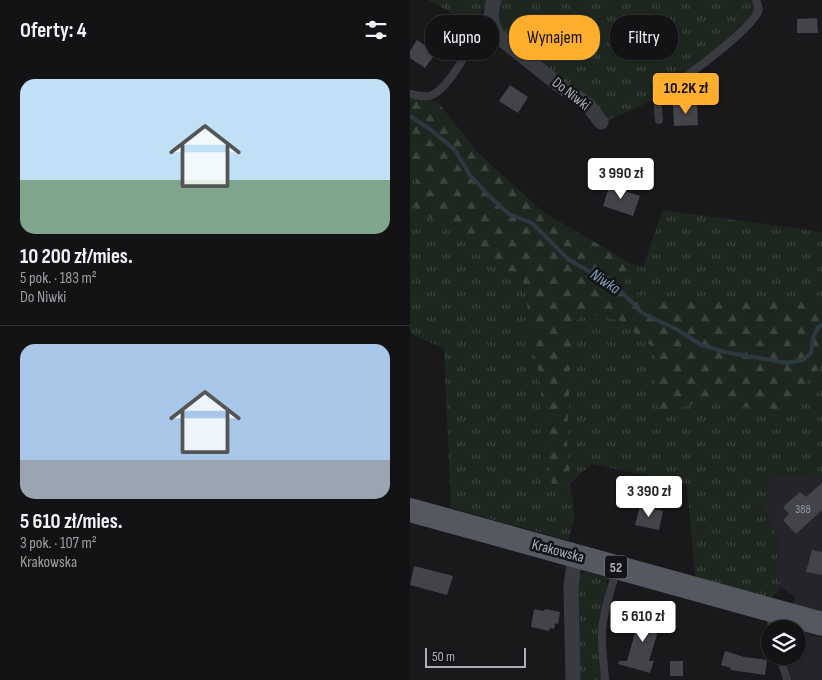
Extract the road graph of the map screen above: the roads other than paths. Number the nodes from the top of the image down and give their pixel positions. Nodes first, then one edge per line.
1 (756, 0) edge
2 (493, 3) edge
3 (410, 94) edge
4 (660, 120) dead end
5 (601, 122) dead end
6 (410, 510) edge
7 (575, 555) junction
8 (618, 568) junction
9 (771, 619) edge
10 (822, 624) edge
11 (783, 665) edge
12 (573, 680) edge
13 (604, 680) edge
14 (787, 680) edge

1 - 4 lane
2 - 3 lane
2 - 5 street, Do Niwki
6 - 7 main road, Krakowska / 52
7 - 8 main road, Krakowska / 52
7 - 12 street
8 - 9 main road, Krakowska / 52
8 - 13 lane
9 - 10 main road, Krakowska / 52
11 - 14 lane

